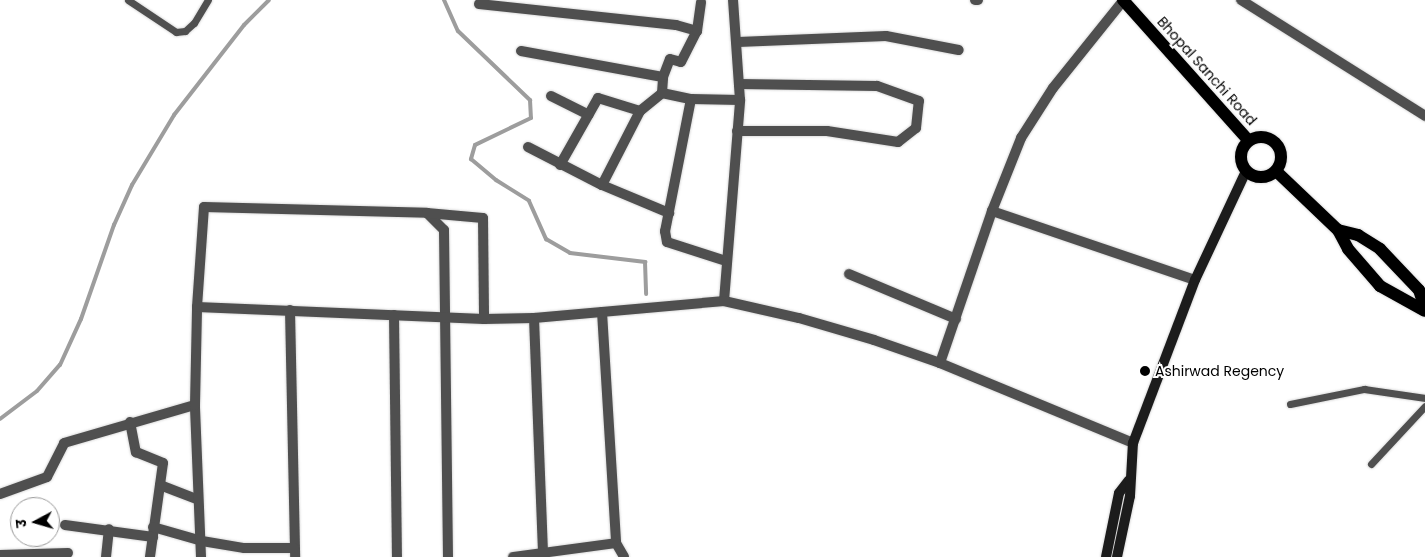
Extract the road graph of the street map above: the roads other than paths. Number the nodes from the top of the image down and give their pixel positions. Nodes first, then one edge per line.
1 (128, 0) edge
2 (208, 0) edge
3 (733, 0) edge
4 (1123, 0) edge
5 (1241, 0) edge
6 (702, 1) edge
7 (479, 4) dead end
8 (697, 31) junction
9 (738, 42) junction
10 (959, 50) dead end
11 (521, 51) dead end
12 (663, 77) junction
13 (739, 84) junction
14 (662, 93) junction
15 (551, 96) dead end
16 (691, 99) junction
17 (740, 100) junction
18 (640, 110) junction
19 (589, 115) junction
20 (1425, 116) edge
21 (738, 131) junction
22 (1248, 140) junction
23 (528, 147) dead end
24 (560, 165) junction
25 (1246, 171) junction
26 (1276, 171) junction
27 (602, 185) junction
28 (992, 212) junction
29 (427, 213) junction
30 (669, 213) junction
31 (1338, 230) junction
32 (726, 261) junction
33 (849, 274) dead end
34 (1196, 280) junction
35 (724, 301) junction
36 (196, 307) junction
37 (1425, 309) edge
38 (290, 310) junction
39 (602, 312) junction
40 (394, 315) junction
41 (534, 318) junction
42 (956, 318) junction
43 (444, 319) junction
44 (484, 319) junction
45 (940, 363) junction
46 (1425, 398) edge
47 (1290, 404) dead end
48 (195, 405) junction
49 (1425, 406) edge
50 (130, 422) junction
51 (1133, 443) junction
52 (1371, 464) dead end
53 (1128, 480) junction
54 (160, 485) junction
55 (0, 494) edge
56 (197, 498) junction
57 (65, 526) dead end
58 (109, 529) junction
59 (153, 532) junction
60 (202, 541) junction
61 (616, 543) junction
62 (244, 552) edge
63 (295, 552) edge
64 (543, 552) junction
65 (68, 553) dead end
66 (0, 555) edge
67 (32, 556) edge
68 (106, 557) edge
69 (150, 557) edge
70 (201, 557) edge
71 (397, 557) edge
72 (448, 557) edge
73 (513, 557) edge
74 (624, 557) edge
75 (1106, 557) edge
76 (1117, 557) edge

1 - 2 lane
3 - 9 street
4 - 22 main road, Bhopal Sanchi Road
4 - 28 street
5 - 20 street
6 - 8 street
7 - 8 street
8 - 12 street
9 - 10 street
9 - 13 street
11 - 12 street
12 - 14 street
13 - 17 street
13 - 21 street
14 - 16 street
14 - 18 street
15 - 19 street
16 - 17 street
16 - 30 street
17 - 21 street
18 - 19 street
18 - 27 street
19 - 24 street
21 - 32 street
22 - 25 main road
22 - 26 main road
23 - 24 street
24 - 27 street
25 - 26 main road
25 - 34 main road
26 - 31 main road
27 - 30 street
28 - 34 street
28 - 42 street
29 - 36 street
29 - 43 street
29 - 44 street
30 - 32 street
31 - 37 main road
31 - 37 main road
32 - 35 street
33 - 42 street
34 - 51 main road
35 - 39 street
35 - 45 street
36 - 38 street
36 - 48 street
38 - 40 street
38 - 63 street
39 - 41 street
39 - 61 street
40 - 43 street
40 - 71 street
41 - 44 street
41 - 64 street
42 - 45 street
43 - 44 street
43 - 72 street
45 - 51 street
46 - 47 lane
48 - 50 street
48 - 56 street
49 - 52 lane
50 - 54 street
50 - 55 street
51 - 53 main road
53 - 75 main road
53 - 76 main road
54 - 56 street
54 - 59 street
56 - 60 street
57 - 58 street
58 - 59 street
58 - 68 street
59 - 60 street
59 - 69 street
60 - 62 street
60 - 70 street
61 - 64 street
61 - 74 street
62 - 63 street
64 - 73 street
65 - 67 street
66 - 67 street

